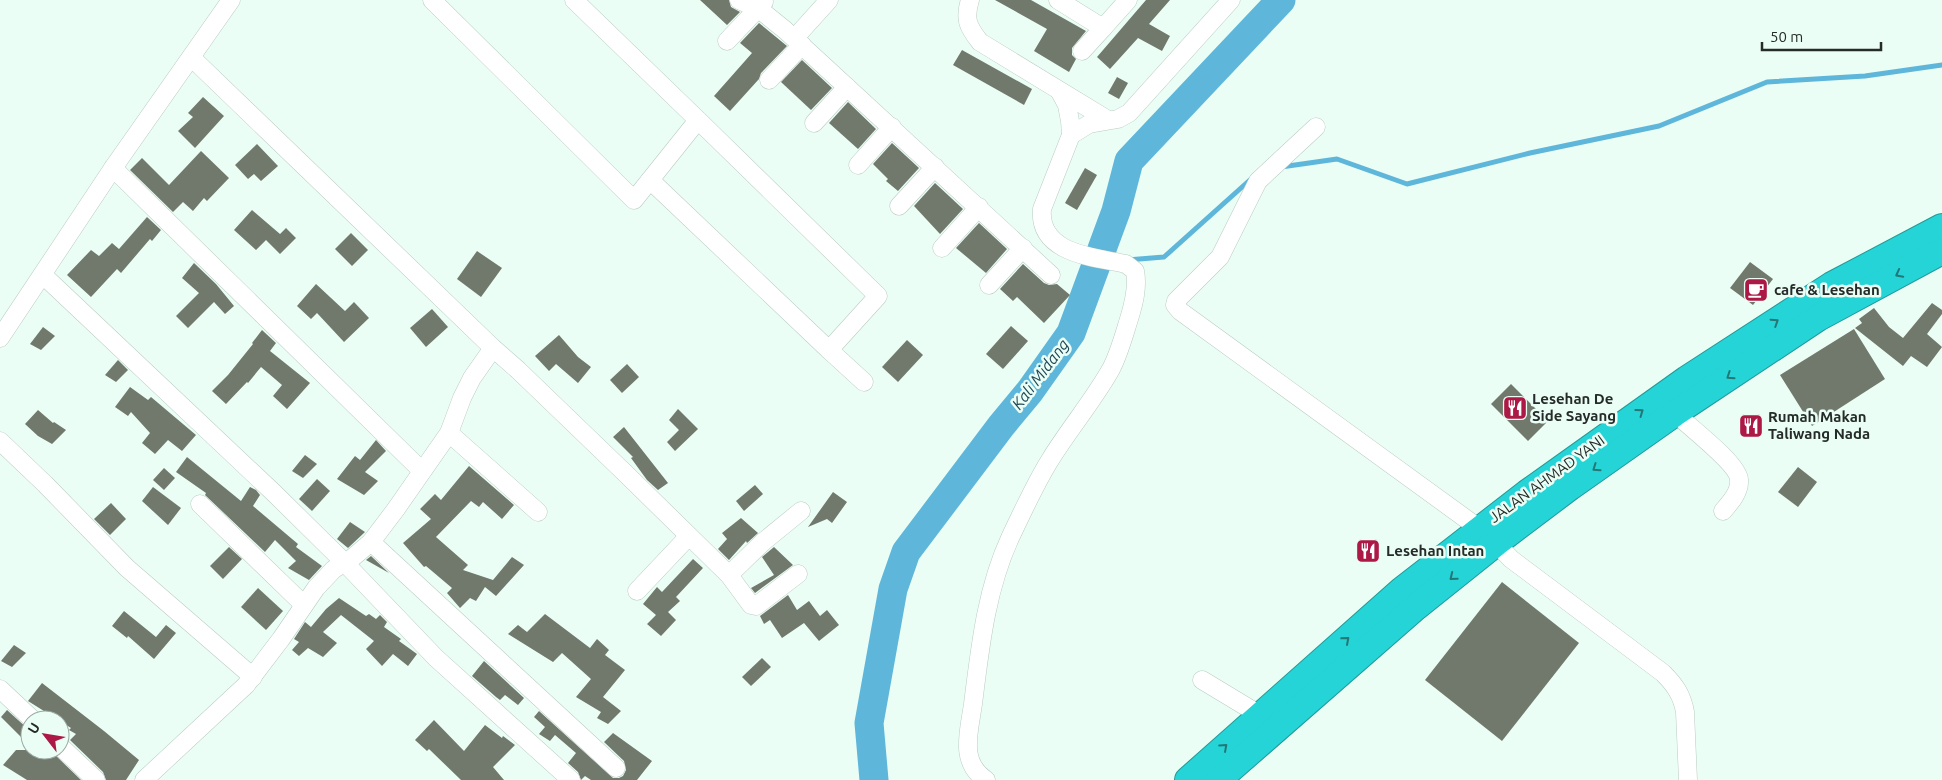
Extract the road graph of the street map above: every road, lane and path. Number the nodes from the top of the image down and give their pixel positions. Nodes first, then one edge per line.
1 (231, 0) edge
2 (432, 0) edge
3 (574, 0) edge
4 (739, 0) edge
5 (829, 0) edge
6 (1058, 0) edge
7 (1128, 0) edge
8 (1231, 0) edge
9 (966, 3) edge
10 (762, 4) edge
11 (1103, 28) junction
12 (802, 38) junction
13 (727, 41) dead end
14 (1082, 51) dead end
15 (192, 58) junction
16 (769, 80) dead end
17 (848, 87) junction
18 (1060, 92) junction
19 (698, 120) junction
20 (1108, 120) junction
21 (814, 123) dead end
22 (892, 127) junction
23 (1316, 127) dead end
24 (1071, 135) junction
25 (858, 165) dead end
26 (935, 167) junction
27 (113, 168) junction
28 (650, 180) junction
29 (899, 206) dead end
30 (979, 207) junction
31 (1942, 227) edge
32 (942, 248) dead end
33 (1023, 248) junction
34 (1942, 251) edge
35 (1051, 274) dead end
36 (43, 275) junction
37 (989, 285) dead end
38 (1837, 294) junction
39 (1, 334) edge
40 (493, 348) junction
41 (829, 350) junction
42 (864, 382) dead end
43 (1675, 413) junction
44 (448, 433) junction
45 (0, 441) edge
46 (421, 470) junction
47 (200, 504) dead end
48 (801, 511) dead end
49 (538, 512) dead end
50 (1723, 512) dead end
51 (689, 536) junction
52 (1488, 536) junction
53 (370, 542) junction
54 (344, 562) junction
55 (798, 574) dead end
56 (729, 575) junction
57 (637, 591) dead end
58 (1409, 599) junction
59 (304, 605) junction
60 (253, 677) junction
61 (1202, 680) dead end
62 (0, 689) edge
63 (22, 710) edge
64 (1260, 715) junction
65 (70, 755) edge
66 (616, 768) dead end
67 (96, 780) edge
68 (144, 780) edge
69 (571, 780) edge
70 (986, 780) edge
71 (1188, 780) edge
72 (1218, 780) edge
73 (1688, 780) edge

1 - 15 street
2 - 28 street
3 - 19 street
4 - 10 street
5 - 12 street
6 - 11 street
7 - 11 street
8 - 20 street
9 - 18 street
10 - 12 street
10 - 13 street
11 - 14 street
12 - 16 street
12 - 17 street
15 - 27 street
15 - 40 street
17 - 21 street
17 - 22 street
18 - 20 street
18 - 24 street
19 - 28 street
19 - 41 street
20 - 24 street
22 - 25 street
22 - 26 street
23 - 52 street
24 - 70 street
26 - 29 street
26 - 30 street
27 - 36 street
27 - 46 street
28 - 41 street
30 - 32 street
30 - 33 street
31 - 38 highway, JALAN AHMAD YANI
33 - 35 street
33 - 37 street
34 -> 38 highway
36 - 39 street
36 - 54 street
38 -> 43 highway
52 -> 38 highway, JALAN AHMAD YANI
40 - 44 street
40 - 51 street
41 - 42 street
43 - 50 street
43 -> 52 highway
44 - 46 street
44 - 49 street
45 - 60 street
46 - 53 street
47 - 59 street
48 - 56 street
51 - 56 street
51 - 57 street
52 - 58 highway, JALAN AHMAD YANI
52 - 73 street
53 - 54 street
53 - 66 street
54 - 59 street
54 - 69 street
55 - 56 street
64 -> 58 highway, JALAN AHMAD YANI
58 - 72 highway
59 - 60 street
60 - 68 street
61 - 64 street
62 - 63 street
71 -> 64 highway, JALAN AHMAD YANI
65 - 67 street

